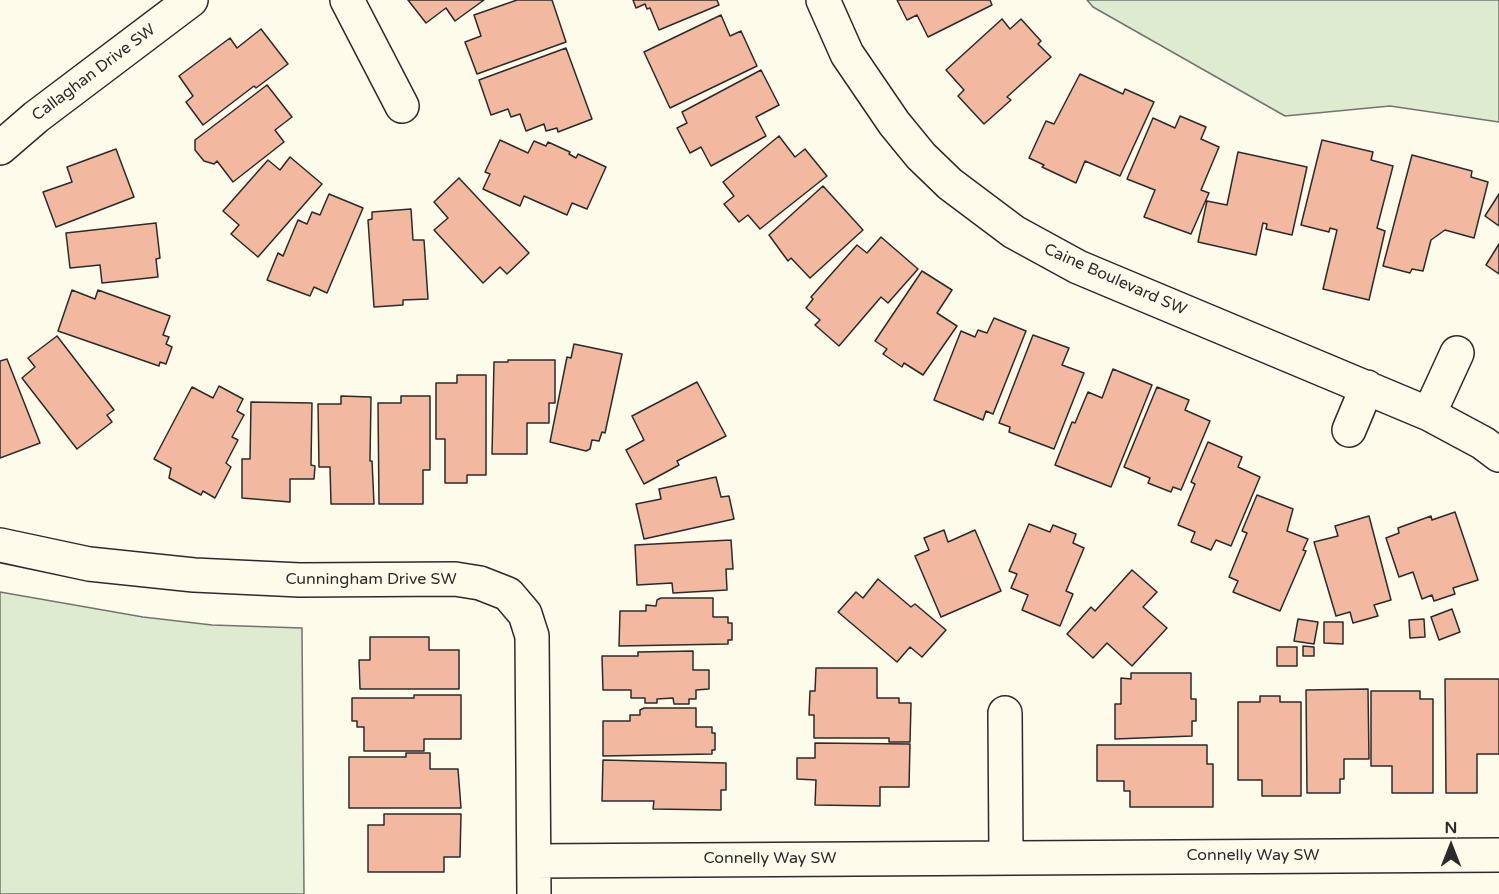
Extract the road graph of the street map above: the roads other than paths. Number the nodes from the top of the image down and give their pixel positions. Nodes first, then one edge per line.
1 (190, 0) edge
2 (347, 0) edge
3 (823, 0) edge
4 (402, 106) dead end
5 (0, 148) edge
6 (1457, 353) dead end
7 (1367, 387) junction
8 (1429, 414) junction
9 (1349, 430) dead end
10 (1499, 455) edge
11 (0, 545) edge
12 (1005, 713) dead end
13 (1499, 855) edge
14 (1006, 857) junction
15 (534, 861) junction
16 (534, 894) edge

1 - 5 street, Callaghan Drive SW
2 - 4 street
3 - 7 street, Caine Boulevard SW
6 - 8 street
7 - 8 street, Caine Boulevard SW
7 - 9 street
8 - 10 street, Caine Boulevard SW
11 - 15 street, Cunningham Drive SW
12 - 14 street
13 - 14 street, Connelly Way SW
14 - 15 street, Connelly Way SW
15 - 16 street, Cunningham Drive SW

